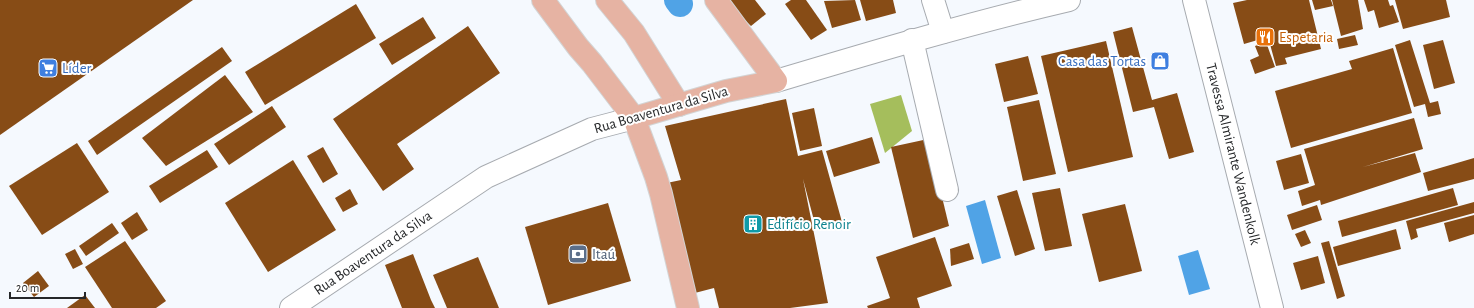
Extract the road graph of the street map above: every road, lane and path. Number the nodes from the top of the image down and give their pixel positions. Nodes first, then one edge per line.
1 (543, 0) edge
2 (607, 0) edge
3 (716, 0) edge
4 (933, 0) edge
5 (1069, 0) edge
6 (1194, 0) edge
7 (1005, 7) edge
8 (943, 32) junction
9 (912, 40) junction
10 (776, 81) junction
11 (679, 105) junction
12 (634, 118) junction
13 (947, 190) dead end
14 (294, 307) edge
15 (688, 308) edge
16 (1272, 308) edge

1 - 12 main road
2 - 11 main road
3 - 10 main road
4 - 8 street
5 - 7 street, Rua Boaventura da Silva
6 - 16 street, Travessa Almirante Wandenkolk
7 - 8 street, Rua Boaventura da Silva
8 - 9 street, Rua Boaventura da Silva
9 - 10 street, Rua Boaventura da Silva
9 - 13 street
10 - 11 main road, Rua Boaventura da Silva
11 - 12 main road, Rua Boaventura da Silva
12 - 14 street, Rua Boaventura da Silva
12 - 15 main road

